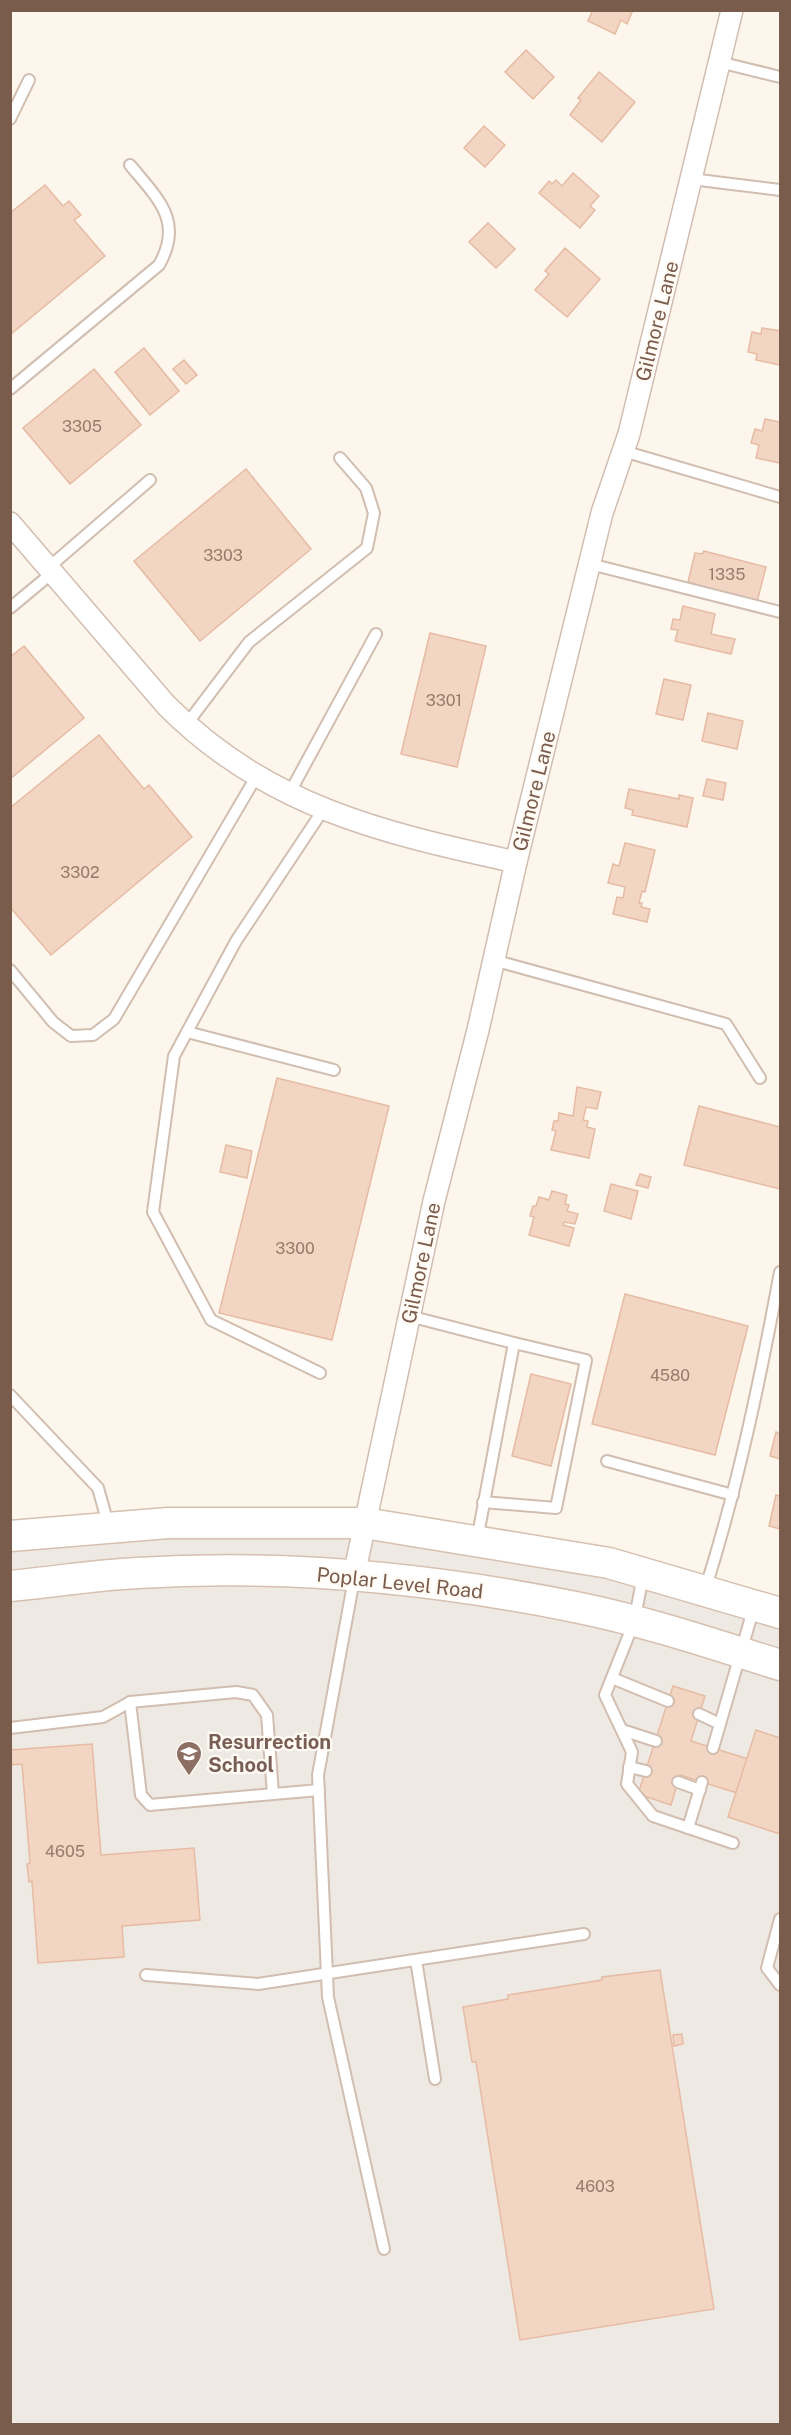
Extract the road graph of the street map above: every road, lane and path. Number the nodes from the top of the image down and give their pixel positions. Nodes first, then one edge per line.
1 (732, 10) edge
2 (719, 62) junction
3 (780, 77) edge
4 (29, 80) dead end
5 (10, 119) edge
6 (130, 165) dead end
7 (691, 179) junction
8 (780, 190) edge
9 (10, 389) edge
10 (623, 451) junction
11 (340, 458) dead end
12 (150, 480) dead end
13 (780, 497) edge
14 (10, 523) edge
15 (590, 564) junction
16 (50, 571) junction
17 (10, 608) edge
18 (780, 612) edge
19 (376, 634) dead end
20 (186, 725) junction
21 (256, 777) junction
22 (289, 794) junction
23 (323, 810) junction
24 (516, 862) junction
25 (494, 960) junction
26 (10, 970) edge
27 (187, 1032) junction
28 (334, 1070) dead end
29 (760, 1078) dead end
30 (780, 1272) edge
31 (409, 1316) junction
32 (514, 1343) junction
33 (320, 1373) dead end
34 (10, 1395) edge
35 (607, 1461) dead end
36 (733, 1495) junction
37 (483, 1502) junction
38 (364, 1523) junction
39 (109, 1527) junction
40 (10, 1536) edge
41 (477, 1541) junction
42 (644, 1573) junction
43 (354, 1575) junction
44 (10, 1586) edge
45 (705, 1590) junction
46 (767, 1609) edge
47 (634, 1622) junction
48 (742, 1653) junction
49 (780, 1665) edge
50 (612, 1678) junction
51 (668, 1701) dead end
52 (130, 1702) junction
53 (699, 1714) dead end
54 (720, 1724) junction
55 (10, 1728) edge
56 (622, 1730) junction
57 (656, 1741) dead end
58 (713, 1748) dead end
59 (629, 1767) junction
60 (646, 1771) dead end
61 (678, 1782) dead end
62 (319, 1790) junction
63 (273, 1794) junction
64 (688, 1828) junction
65 (733, 1843) dead end
66 (780, 1918) edge
67 (584, 1934) dead end
68 (416, 1960) junction
69 (327, 1974) junction
70 (146, 1975) dead end
71 (780, 1985) edge
72 (435, 2079) dead end
73 (384, 2249) dead end

1 - 2 street, Gilmore Lane
2 - 3 lane
2 - 7 street, Gilmore Lane
4 - 5 lane
6 - 9 lane
7 - 8 lane
7 - 10 street, Gilmore Lane
10 - 13 lane
10 - 15 street, Gilmore Lane
11 - 20 lane
12 - 16 lane
14 - 16 street
15 - 18 lane
15 - 24 street, Gilmore Lane
16 - 17 lane
16 - 20 street
19 - 22 lane
20 - 21 street
21 - 22 street
21 - 26 lane
22 - 23 street
23 - 24 street
23 - 27 lane
24 - 25 street, Gilmore Lane
25 - 29 lane
25 - 31 street, Gilmore Lane
27 - 28 lane
27 - 33 lane
30 - 36 lane
31 - 32 lane
31 - 38 street, Gilmore Lane
32 - 37 lane
32 - 37 lane
34 - 39 lane
35 - 36 lane
36 - 45 lane
37 - 41 lane
38 - 39 main road
38 - 41 main road
38 - 43 street, Gilmore Lane
39 - 40 main road
41 - 42 main road
42 - 45 main road
42 - 47 lane
43 - 44 main road, Poplar Level Road
43 - 47 main road, Poplar Level Road
43 - 62 lane
45 - 46 main road
46 - 48 lane
47 - 48 main road, Poplar Level Road
47 - 50 lane
48 - 49 main road, Poplar Level Road
48 - 54 lane
50 - 51 lane
50 - 56 lane
52 - 55 lane
52 - 63 lane
52 - 63 lane
53 - 54 lane
54 - 58 lane
56 - 57 lane
56 - 59 lane
59 - 60 lane
59 - 64 lane
61 - 64 lane
62 - 63 lane
62 - 69 lane
64 - 65 lane
66 - 71 lane
67 - 68 lane
68 - 69 lane
68 - 72 lane
69 - 70 lane
69 - 73 lane

